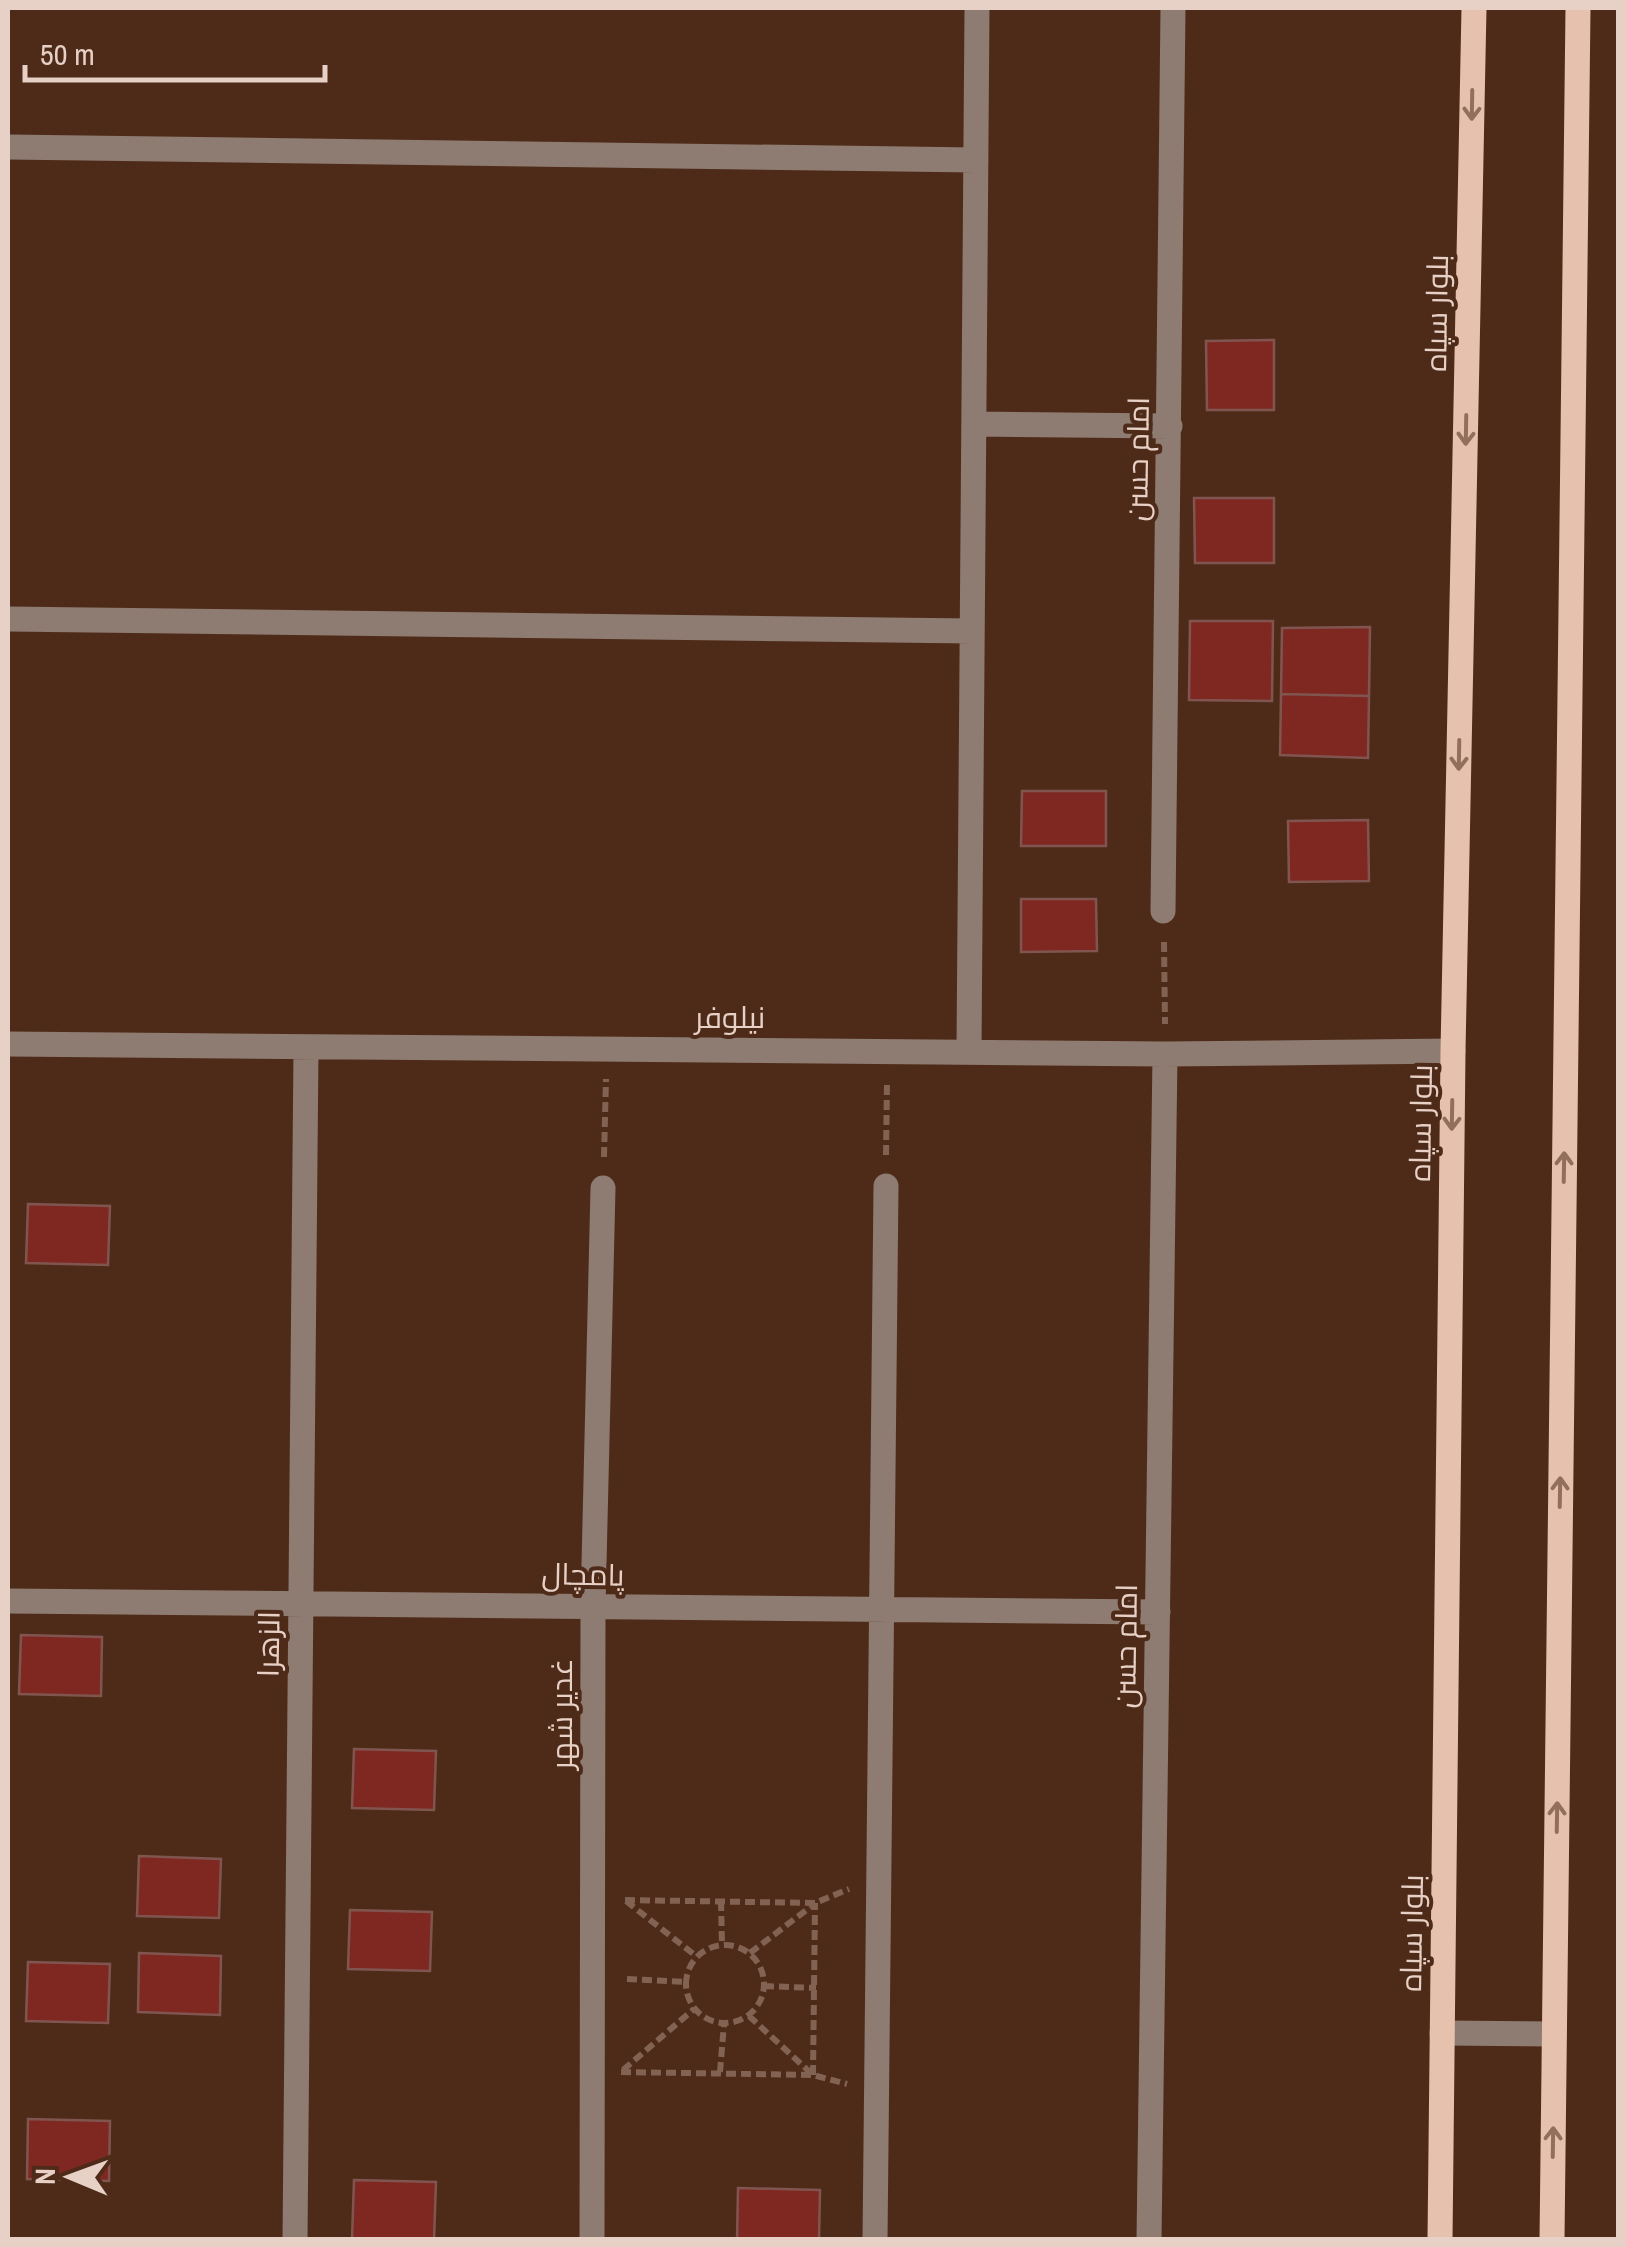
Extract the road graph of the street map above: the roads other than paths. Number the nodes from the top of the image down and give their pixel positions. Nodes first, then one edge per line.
1 (977, 8) edge
2 (1172, 8) edge
3 (1474, 8) edge
4 (1578, 8) edge
5 (8, 147) edge
6 (976, 160) junction
7 (974, 424) junction
8 (1170, 426) junction
9 (8, 620) edge
10 (972, 631) junction
11 (1163, 911) road end
12 (8, 1044) edge
13 (306, 1049) junction
14 (969, 1050) junction
15 (1453, 1051) junction
16 (1166, 1054) junction
17 (886, 1186) road end
18 (603, 1188) road end
19 (8, 1601) edge
20 (301, 1604) junction
21 (594, 1606) junction
22 (881, 1610) junction
23 (1158, 1612) junction
24 (1442, 2033) junction
25 (1554, 2034) junction
26 (294, 2240) edge
27 (592, 2240) edge
28 (875, 2240) edge
29 (1149, 2240) edge
30 (1440, 2240) edge
31 (1552, 2240) edge

1 - 6 street
2 - 8 street, امام حسن
3 -> 15 main road, بلوار سپاه
25 -> 4 main road
5 - 6 street
6 - 7 street
7 - 8 street
7 - 10 street
8 - 11 street, امام حسن
9 - 10 street
10 - 14 street
12 - 13 street, نیلوفر
13 - 14 street, نیلوفر
13 - 20 street, الزهرا
14 - 16 street, نیلوفر
15 - 16 street, نیلوفر
15 -> 24 main road, بلوار سپاه
16 - 23 street, امام حسن
17 - 22 street
18 - 21 street, غدیر شهر
19 - 20 street, پامچال
20 - 21 street, پامچال
20 - 26 street, الزهرا
21 - 22 street, پامچال
21 - 27 street, غدیر شهر
22 - 23 street, پامچال
22 - 28 street
23 - 29 street, امام حسن
24 - 25 street
24 - 30 main road, بلوار سپاه
31 -> 25 main road

